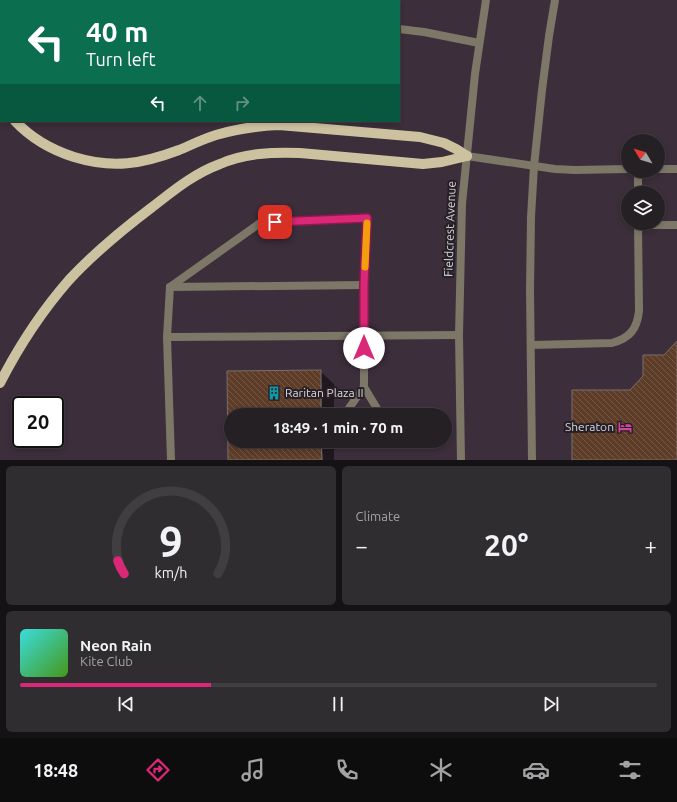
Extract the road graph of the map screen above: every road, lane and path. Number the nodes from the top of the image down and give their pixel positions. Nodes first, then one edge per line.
1 (486, 0) edge
2 (555, 0) edge
3 (400, 29) edge
4 (479, 43) junction
5 (16, 122) edge
6 (467, 156) junction
7 (534, 166) junction
8 (621, 169) edge
9 (665, 169) edge
10 (677, 169) edge
11 (665, 225) edge
12 (677, 225) edge
13 (638, 230) edge
14 (364, 285) junction
15 (170, 287) junction
16 (459, 335) junction
17 (167, 336) junction
18 (364, 336) junction
19 (531, 345) junction
20 (0, 383) edge
21 (364, 387) junction
22 (350, 408) edge
23 (377, 408) edge
24 (171, 460) edge
25 (461, 460) edge
26 (532, 460) edge

1 - 4 street, Fieldcrest Avenue
2 - 7 street
3 - 4 street
4 - 6 street, Fieldcrest Avenue
5 - 6 main road
6 - 7 street
6 - 16 street, Fieldcrest Avenue
6 - 20 main road
7 - 8 street
7 - 19 street
9 - 10 street
11 - 12 street
13 - 19 street
14 - 15 street
14 - 15 street
14 - 18 street
15 - 17 street
16 - 18 street
16 - 25 street, Fieldcrest Avenue
17 - 18 street
17 - 24 street
18 - 21 street
19 - 26 street
21 - 22 street
21 - 23 street

